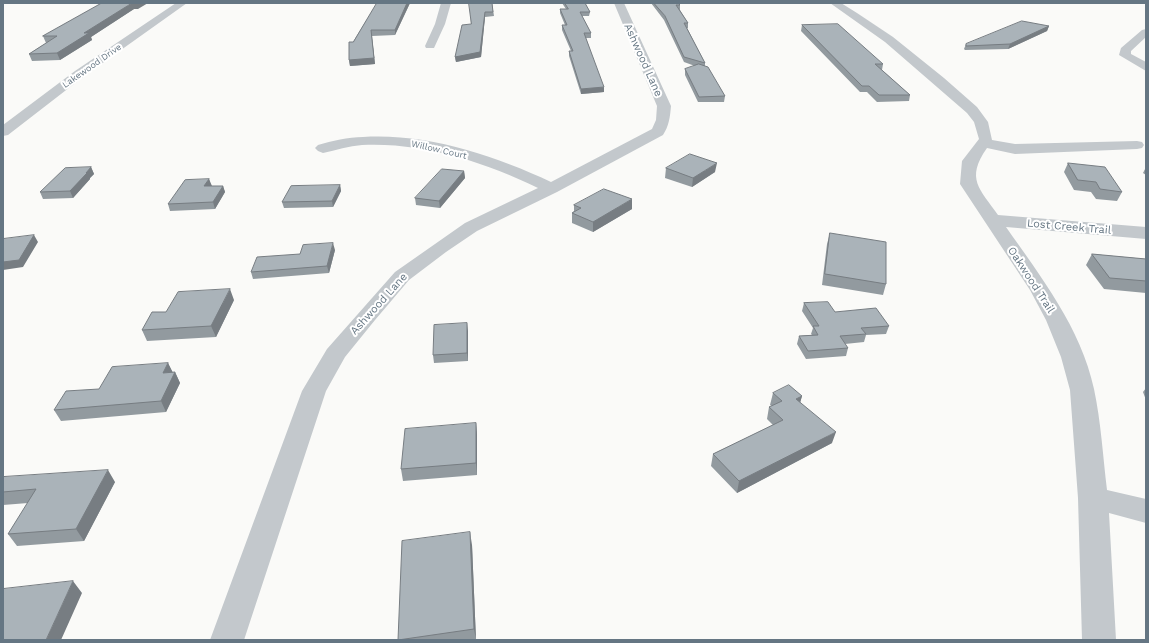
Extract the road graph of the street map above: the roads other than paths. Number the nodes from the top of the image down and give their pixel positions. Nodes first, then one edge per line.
1 (182, 3) edge
2 (446, 3) edge
3 (619, 3) edge
4 (835, 3) edge
5 (1146, 32) edge
6 (430, 46) dead end
7 (1146, 67) edge
8 (3, 132) edge
9 (983, 143) junction
10 (1137, 145) dead end
11 (323, 148) dead end
12 (551, 188) junction
13 (992, 220) junction
14 (1146, 233) edge
15 (1093, 498) junction
16 (1146, 511) edge
17 (227, 640) edge
18 (1099, 640) edge

1 - 8 street, Lakewood Drive
2 - 6 street
3 - 12 street, Ashwood Lane
4 - 9 street
5 - 7 street
9 - 10 street
9 - 13 street, Oakwood Trail
11 - 12 street, Willow Court
12 - 17 street, Ashwood Lane
13 - 14 street, Lost Creek Trail
13 - 15 street, Oakwood Trail
15 - 16 street
15 - 18 street, Oakwood Trail

